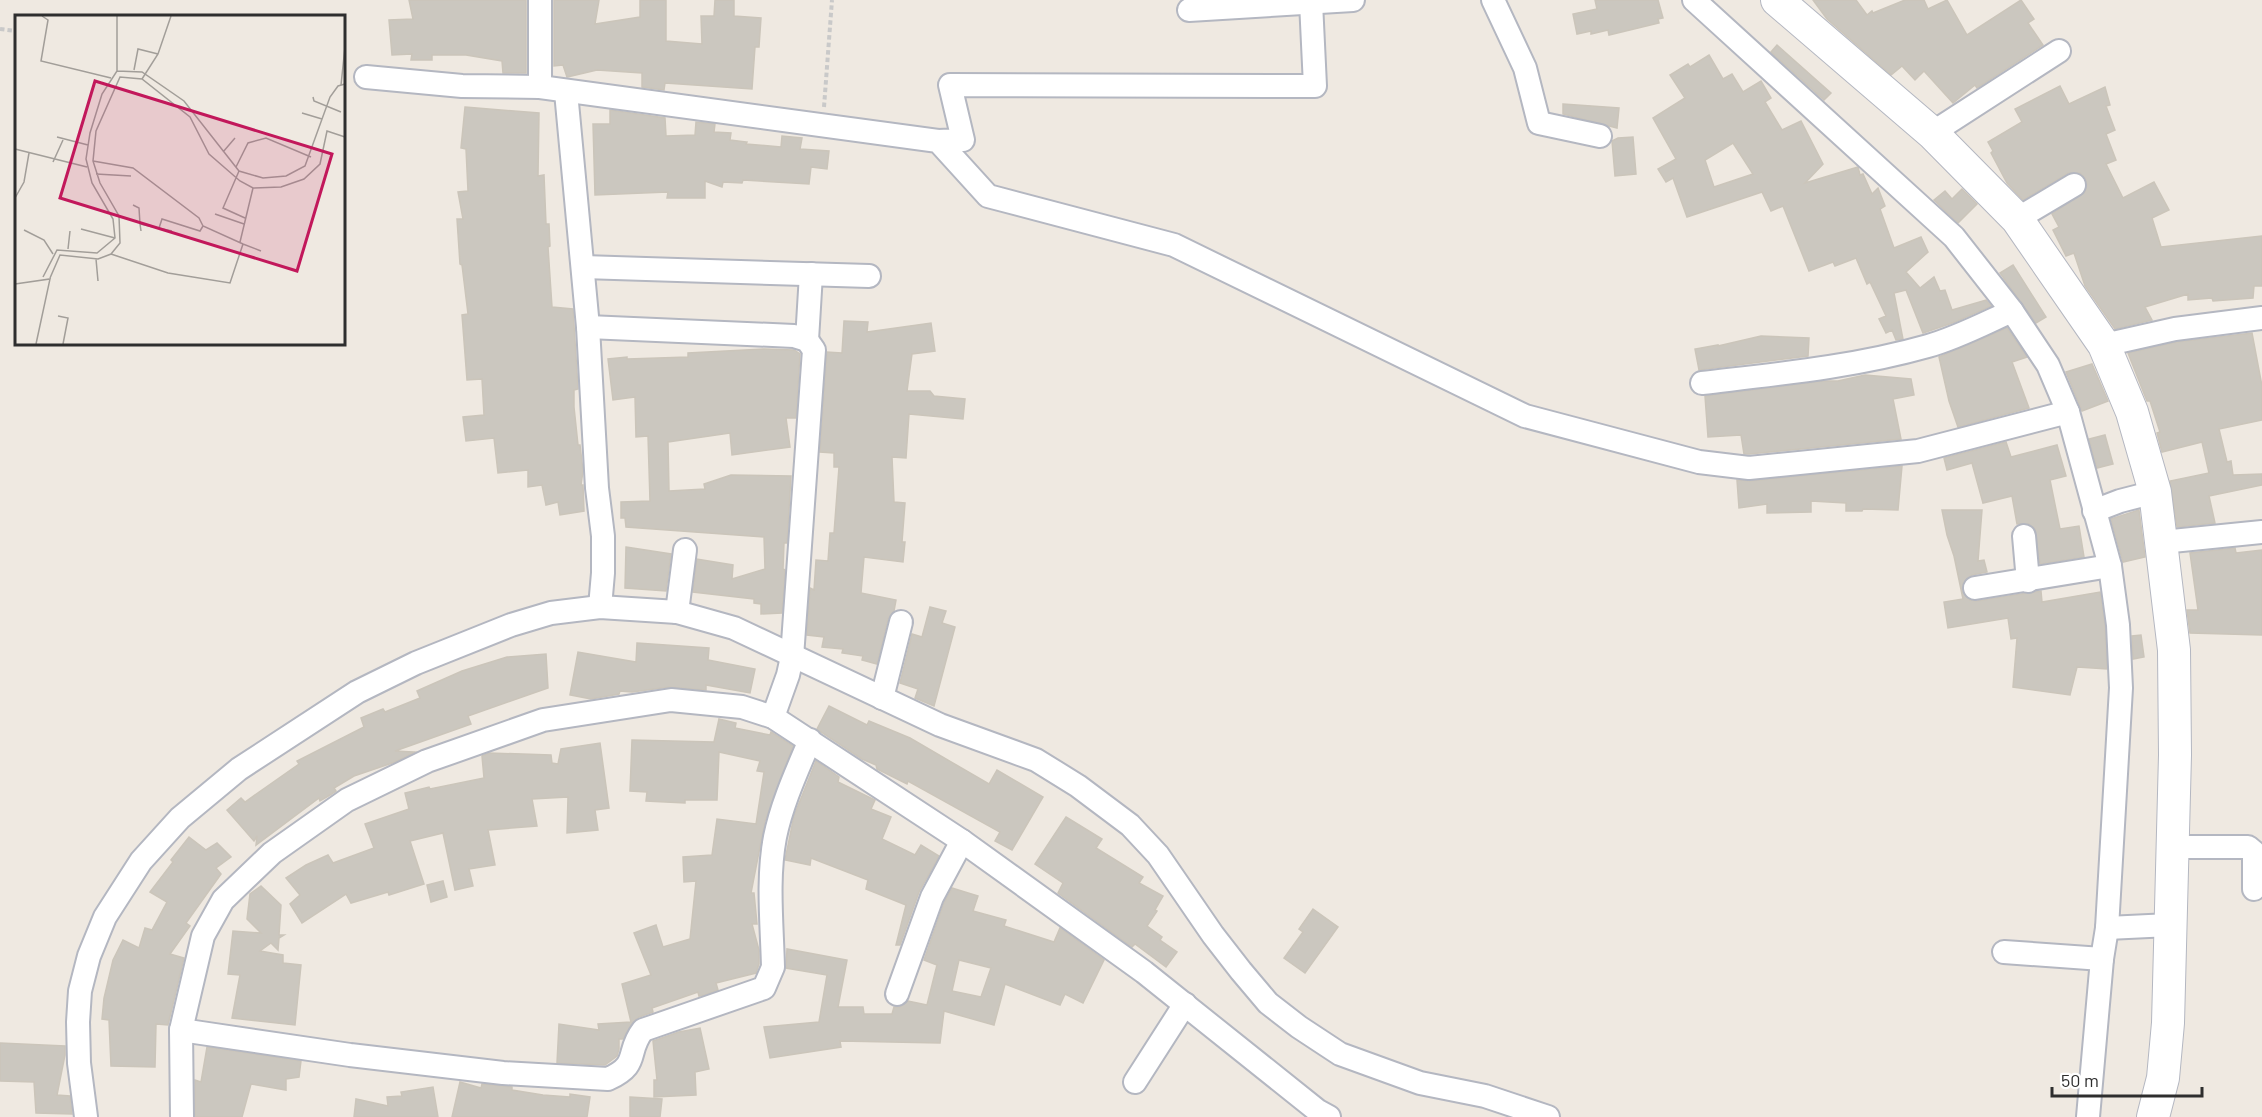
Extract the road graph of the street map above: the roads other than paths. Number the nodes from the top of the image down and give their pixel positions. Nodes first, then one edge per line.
1 (540, 0) edge
2 (1353, 0) edge
3 (1493, 0) edge
4 (1694, 0) edge
5 (1777, 0) edge
6 (1311, 2) junction
7 (1189, 10) dead end
8 (2059, 51) dead end
9 (366, 77) dead end
10 (540, 87) junction
11 (566, 92) junction
12 (1932, 133) junction
13 (1599, 135) dead end
14 (938, 141) junction
15 (2074, 184) dead end
16 (2017, 219) junction
17 (583, 267) junction
18 (811, 274) junction
19 (868, 276) dead end
20 (2012, 311) junction
21 (2262, 318) edge
22 (588, 327) junction
23 (807, 340) junction
24 (2104, 345) junction
25 (1702, 383) dead end
26 (2068, 412) junction
27 (2137, 496) junction
28 (2094, 511) junction
29 (2262, 532) edge
30 (2024, 536) dead end
31 (2162, 542) junction
32 (685, 550) dead end
33 (2110, 566) junction
34 (2028, 581) junction
35 (1976, 588) dead end
36 (600, 607) junction
37 (677, 612) junction
38 (901, 622) dead end
39 (787, 675) junction
40 (882, 698) junction
41 (773, 717) junction
42 (810, 740) junction
43 (962, 841) junction
44 (2172, 847) junction
45 (2254, 889) dead end
46 (2138, 927) junction
47 (2004, 952) dead end
48 (2102, 959) junction
49 (897, 994) dead end
50 (1185, 1004) junction
51 (181, 1030) junction
52 (1135, 1082) dead end
53 (86, 1117) edge
54 (182, 1117) edge
55 (1329, 1117) edge
56 (1548, 1117) edge
57 (2088, 1117) edge
58 (2153, 1117) edge

1 - 10 street
2 - 6 street
3 - 13 street
4 - 20 street
5 - 12 street
6 - 7 street
6 - 14 street
8 - 12 street
9 - 10 street
10 - 11 street
11 - 14 street
11 - 17 street
12 - 16 street
14 - 26 street
15 - 16 street
16 - 24 street
17 - 18 street
17 - 22 street
18 - 19 street
18 - 23 street
20 - 25 street
20 - 26 street
21 - 24 street
22 - 23 street
22 - 36 street
23 - 39 street
24 - 27 street
26 - 28 street
27 - 28 street
27 - 31 street
28 - 33 street
29 - 31 street
30 - 34 street
31 - 44 street
32 - 37 street
33 - 34 street
33 - 46 street
34 - 35 street
36 - 37 street
36 - 53 street
37 - 39 street
38 - 40 street
39 - 40 street
39 - 41 street
40 - 56 street
41 - 42 street
41 - 51 street
42 - 43 street
42 - 51 street
43 - 49 street
43 - 50 street
44 - 45 street
44 - 46 street
46 - 48 street
46 - 58 street
47 - 48 street
48 - 57 street
50 - 52 street
50 - 55 street
51 - 54 street

